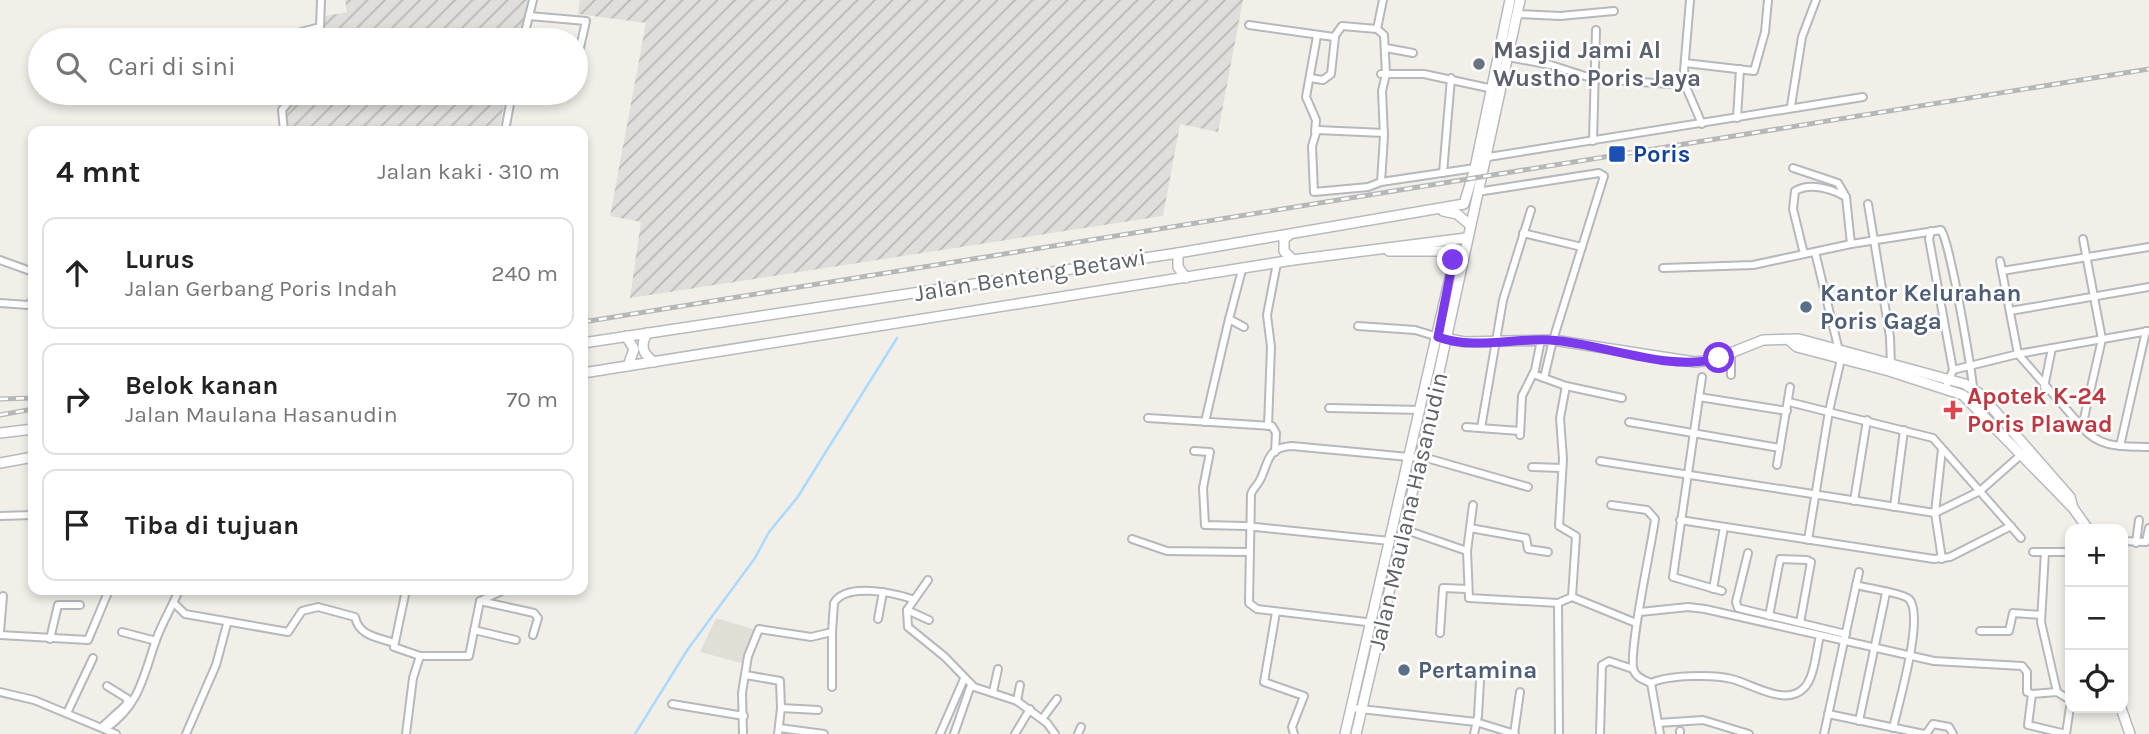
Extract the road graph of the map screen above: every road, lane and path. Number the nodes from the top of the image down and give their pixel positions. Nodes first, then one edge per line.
1 (321, 0) edge
2 (533, 0) edge
3 (1383, 0) edge
4 (1510, 0) edge
5 (1520, 0) edge
6 (1690, 0) edge
7 (1768, 0) edge
8 (1816, 0) edge
9 (1614, 11) dead end
10 (1518, 14) junction
11 (529, 16) junction
12 (1249, 25) dead end
13 (316, 28) edge
14 (526, 28) edge
15 (584, 28) edge
16 (1377, 29) junction
17 (1596, 30) dead end
18 (1317, 36) junction
19 (1335, 37) junction
20 (1385, 48) junction
21 (1413, 54) dead end
22 (1508, 57) junction
23 (1685, 63) junction
24 (1740, 69) junction
25 (1384, 74) junction
26 (1310, 78) junction
27 (1451, 78) junction
28 (1594, 79) junction
29 (1686, 85) junction
30 (1496, 89) junction
31 (1863, 97) dead end
32 (286, 105) edge
33 (510, 105) edge
34 (1791, 106) junction
35 (1737, 118) junction
36 (1702, 124) junction
37 (284, 126) edge
38 (506, 126) edge
39 (1315, 132) junction
40 (1384, 133) junction
41 (1593, 141) junction
42 (1479, 161) junction
43 (1793, 168) dead end
44 (1443, 173) junction
45 (1381, 182) junction
46 (1473, 193) junction
47 (1846, 197) junction
48 (1868, 204) dead end
49 (1437, 209) junction
50 (1531, 210) dead end
51 (1469, 224) junction
52 (1931, 231) junction
53 (1523, 233) junction
54 (1289, 235) junction
55 (1466, 238) junction
56 (2083, 239) dead end
57 (1874, 240) junction
58 (1851, 244) junction
59 (1582, 247) junction
60 (2149, 247) edge
61 (1365, 249) junction
62 (1815, 252) junction
63 (1178, 253) junction
64 (1804, 254) junction
65 (2087, 257) junction
66 (0, 260) edge
67 (1293, 260) junction
68 (2000, 261) dead end
69 (1277, 263) junction
70 (1663, 268) dead end
71 (28, 270) edge
72 (1242, 270) junction
73 (2002, 271) junction
74 (1186, 278) junction
75 (2149, 287) edge
76 (2094, 296) junction
77 (0, 303) edge
78 (28, 304) edge
79 (2010, 311) junction
80 (1229, 319) junction
81 (1244, 327) dead end
82 (1358, 327) dead end
83 (2147, 331) edge
84 (645, 336) junction
85 (1442, 338) junction
86 (629, 339) junction
87 (2102, 339) junction
88 (1541, 340) junction
89 (1553, 340) junction
90 (588, 343) edge
91 (1496, 343) junction
92 (2052, 348) junction
93 (1731, 354) junction
94 (1841, 354) junction
95 (2018, 354) junction
96 (651, 360) junction
97 (629, 363) junction
98 (1969, 366) junction
99 (1891, 367) junction
100 (588, 372) edge
101 (1533, 374) junction
102 (1731, 375) dead end
103 (1702, 377) dead end
104 (1544, 378) junction
105 (1949, 379) junction
106 (1566, 386) junction
107 (1790, 387) dead end
108 (2044, 387) junction
109 (1976, 390) junction
110 (1699, 397) junction
111 (1622, 398) dead end
112 (1789, 401) junction
113 (1975, 405) junction
114 (1329, 408) dead end
115 (1421, 410) junction
116 (1787, 411) junction
117 (1829, 411) junction
118 (1148, 418) dead end
119 (1867, 421) junction
120 (1205, 422) junction
121 (1629, 422) dead end
122 (1268, 426) junction
123 (1466, 427) dead end
124 (1481, 428) junction
125 (2082, 428) junction
126 (28, 430) edge
127 (1904, 430) junction
128 (0, 433) edge
129 (1693, 435) junction
130 (2120, 446) junction
131 (2149, 447) edge
132 (1780, 448) junction
133 (1942, 449) junction
134 (1194, 451) dead end
135 (2025, 451) junction
136 (1275, 452) junction
137 (28, 458) edge
138 (1408, 458) junction
139 (1600, 461) dead end
140 (0, 463) edge
141 (1777, 465) dead end
142 (1532, 467) dead end
143 (1562, 468) junction
144 (1687, 475) junction
145 (1528, 487) dead end
146 (1980, 491) junction
147 (1815, 495) junction
148 (1854, 501) junction
149 (1473, 505) dead end
150 (1611, 505) dead end
151 (1894, 507) junction
152 (1935, 513) junction
153 (28, 515) edge
154 (0, 516) edge
155 (1680, 520) junction
156 (2139, 520) dead end
157 (2084, 524) edge
158 (2011, 526) junction
159 (1251, 527) junction
160 (1724, 527) junction
161 (1470, 528) junction
162 (2149, 528) edge
163 (1403, 529) junction
164 (2021, 538) dead end
165 (1132, 539) dead end
166 (1808, 540) junction
167 (1386, 541) junction
168 (2128, 542) edge
169 (2136, 543) junction
170 (1467, 551) junction
171 (1249, 552) junction
172 (1548, 552) dead end
173 (2033, 552) dead end
174 (2045, 552) junction
175 (2065, 552) edge
176 (1748, 553) dead end
177 (1942, 559) junction
178 (1385, 563) junction
179 (1395, 565) junction
180 (1859, 572) dead end
181 (928, 580) dead end
182 (1856, 585) junction
183 (1468, 589) junction
184 (1713, 589) junction
185 (1722, 591) dead end
186 (883, 592) junction
187 (1886, 593) junction
188 (107, 595) edge
189 (177, 595) edge
190 (405, 595) edge
191 (493, 595) edge
192 (3, 596) dead end
193 (1572, 597) junction
194 (912, 599) junction
195 (480, 601) junction
196 (1558, 603) junction
197 (174, 604) junction
198 (80, 605) dead end
199 (907, 610) junction
200 (1276, 612) junction
201 (1640, 612) junction
202 (2041, 615) junction
203 (1769, 616) junction
204 (878, 620) dead end
205 (929, 621) dead end
206 (1368, 621) junction
207 (1636, 623) junction
208 (1800, 623) junction
209 (227, 624) junction
210 (1382, 624) junction
211 (474, 630) junction
212 (1980, 631) dead end
213 (122, 632) dead end
214 (832, 632) junction
215 (1440, 633) dead end
216 (0, 634) edge
217 (533, 635) dead end
218 (1820, 636) junction
219 (1845, 638) junction
220 (50, 639) junction
221 (516, 640) dead end
222 (156, 641) junction
223 (394, 643) junction
224 (1874, 648) junction
225 (420, 656) junction
226 (1910, 656) junction
227 (93, 658) dead end
228 (998, 669) dead end
229 (1633, 669) junction
230 (746, 675) junction
231 (964, 679) junction
232 (1480, 681) dead end
233 (1651, 683) junction
234 (971, 685) junction
235 (1020, 685) dead end
236 (107, 686) dead end
237 (832, 687) dead end
238 (0, 692) edge
239 (993, 692) junction
240 (1520, 692) dead end
241 (2057, 692) junction
242 (2032, 694) junction
243 (2065, 697) edge
244 (1057, 699) dead end
245 (1017, 701) junction
246 (671, 704) dead end
247 (781, 708) junction
248 (1357, 708) junction
249 (1030, 709) junction
250 (818, 710) dead end
251 (67, 713) junction
252 (2069, 713) edge
253 (2123, 713) edge
254 (1828, 714) junction
255 (744, 716) junction
256 (1042, 719) junction
257 (1859, 721) junction
258 (1476, 722) junction
259 (1658, 723) junction
260 (105, 728) junction
261 (1893, 728) junction
262 (779, 731) edge
263 (1741, 733) edge
264 (116, 734) edge
265 (187, 734) edge
266 (406, 734) edge
267 (743, 734) edge
268 (824, 734) edge
269 (940, 734) edge
270 (954, 734) edge
271 (1015, 734) edge
272 (1055, 734) edge
273 (1294, 734) edge
274 (1345, 734) edge
275 (1356, 734) edge
276 (1474, 734) edge
277 (1514, 734) edge
278 (1559, 734) edge
279 (1600, 734) edge
280 (1660, 734) edge
281 (1749, 734) edge
282 (1824, 734) edge
283 (1925, 734) edge
284 (1953, 734) edge
285 (2066, 734) edge
286 (2130, 734) edge

1 - 13 street
2 - 11 street
3 - 16 street
4 - 30 street, Jalan Maulana Hasanudin
5 - 10 street, Jalan Maulana Hasanudin
6 - 23 street
7 - 24 street
8 - 34 street
9 - 10 street
10 - 22 street, Jalan Maulana Hasanudin
11 - 14 street
11 - 15 street
12 - 18 street
16 - 19 street
16 - 20 street
17 - 28 street
18 - 19 street
18 - 26 street
19 - 26 street
20 - 21 street
20 - 25 street
22 - 28 street
22 - 30 street, Jalan Maulana Hasanudin
23 - 24 street
23 - 29 street
24 - 35 street
25 - 27 street
25 - 40 street
26 - 39 street
27 - 30 street
27 - 44 street
28 - 29 street
28 - 41 street
29 - 36 street
30 - 42 street, Jalan Maulana Hasanudin
31 - 34 street
32 - 37 street
33 - 38 street
34 - 35 street
35 - 36 street
36 - 41 street
39 - 40 street
39 - 45 street
40 - 45 street
41 - 42 street
42 - 44 street
42 - 46 street, Jalan Maulana Hasanudin
42 - 46 street, Jalan Maulana Hasanudin
43 - 47 street
44 - 45 street
46 - 49 street, Jalan Benteng Betawi
46 - 51 street, Jalan Maulana Hasanudin
46 - 59 street
47 - 58 street
47 - 64 street
48 - 57 street
49 - 51 street
49 - 54 street, Jalan Benteng Betawi
50 - 53 street
51 - 55 street, Jalan Maulana Hasanudin
52 - 57 street
52 - 98 street
52 - 105 street
53 - 59 street
53 - 91 street
54 - 63 street, Jalan Benteng Betawi
54 - 67 street
55 - 61 street, Jalan Benteng Betawi
55 - 85 street, Jalan Maulana Hasanudin
56 - 65 street
57 - 58 street
57 - 99 street
58 - 62 street
59 - 89 street
60 - 65 street
61 - 67 street, Jalan Benteng Betawi
61 - 85 street, Jalan Maulana Hasanudin
62 - 64 street
62 - 94 street
63 - 74 street
63 - 84 street, Jalan Benteng Betawi
64 - 70 street
65 - 73 street
65 - 76 street
66 - 71 street
67 - 69 street, Jalan Benteng Betawi
68 - 73 street
69 - 72 street, Jalan Benteng Betawi
69 - 122 street
72 - 74 street, Jalan Benteng Betawi
72 - 80 street
73 - 79 street
74 - 96 street, Jalan Benteng Betawi
75 - 76 street
76 - 79 street
76 - 87 street
77 - 78 street
79 - 95 street
80 - 81 street
80 - 120 street
82 - 85 street
83 - 87 street
83 - 130 street
84 - 86 street, Jalan Benteng Betawi
84 - 96 street
85 - 91 street
85 - 115 street, Jalan Maulana Hasanudin
85 - 138 street, Jalan Maulana Hasanudin
86 - 90 street, Jalan Benteng Betawi
86 - 97 street
87 - 92 street
87 - 125 street
88 - 89 street
88 - 91 street
88 - 101 street
89 - 93 street
89 - 104 street
91 - 124 street
92 - 95 street
92 - 108 street
93 - 94 street
93 - 102 street
94 - 99 street
94 - 117 street
95 - 98 street
95 - 108 street
96 - 97 street, Jalan Benteng Betawi
97 - 100 street, Jalan Benteng Betawi
98 - 105 street
98 - 109 street
99 - 105 street
101 - 104 street
101 - 124 street
103 - 110 street
104 - 106 street
105 - 109 street
105 - 113 street
106 - 111 street
106 - 143 street
107 - 112 street
108 - 125 street
109 - 113 street
109 - 135 street
110 - 116 street
110 - 129 street
112 - 116 street
112 - 117 street
113 - 135 street
114 - 115 street
115 - 138 street, Jalan Maulana Hasanudin
116 - 132 street
117 - 119 street
117 - 147 street
118 - 120 street
119 - 127 street
119 - 148 street
120 - 122 street
121 - 129 street
122 - 136 street
123 - 124 street
125 - 130 street
126 - 128 street
127 - 133 street
127 - 151 street
129 - 132 street
129 - 144 street
130 - 131 street
132 - 141 street
133 - 146 street
133 - 152 street
134 - 159 street
135 - 146 street
135 - 157 street
136 - 138 street
136 - 159 street
137 - 140 street
138 - 145 street
138 - 163 street, Jalan Maulana Hasanudin
138 - 167 street, Jalan Maulana Hasanudin
139 - 144 street
142 - 143 street
143 - 193 street
144 - 147 street
144 - 155 street
146 - 152 street
146 - 158 street
147 - 148 street
147 - 166 street
148 - 151 street
149 - 161 street
150 - 201 street
151 - 152 street
152 - 177 street
153 - 154 street
155 - 160 street
155 - 184 street
156 - 169 street
158 - 164 street
158 - 177 street
159 - 167 street
159 - 171 street
160 - 166 street
160 - 184 street
161 - 170 street
161 - 172 street
162 - 169 street
163 - 170 street
163 - 179 street, Jalan Maulana Hasanudin
165 - 171 street
166 - 177 street
167 - 178 street, Jalan Maulana Hasanudin
168 - 169 street
170 - 183 street
171 - 200 street
173 - 174 street
174 - 175 street
174 - 202 street
176 - 203 street
178 - 179 street
178 - 206 street, Jalan Maulana Hasanudin
179 - 210 street, Jalan Maulana Hasanudin
180 - 182 street
181 - 194 street
182 - 187 street
182 - 219 street
183 - 196 street
183 - 215 street
184 - 185 street
186 - 194 street
186 - 204 street
186 - 214 street
187 - 224 street
187 - 226 street
188 - 220 street
189 - 197 street
190 - 223 street
191 - 195 street
192 - 216 street
193 - 196 street
193 - 207 street
194 - 199 street
195 - 211 street
195 - 217 street
196 - 278 street
197 - 209 street
197 - 222 street
198 - 220 street
199 - 205 street
199 - 231 street
200 - 206 street
200 - 273 street
201 - 207 street
201 - 218 street
202 - 212 street
202 - 241 street
203 - 208 street
203 - 208 street
206 - 210 street
206 - 248 street, Jalan Maulana Hasanudin
207 - 229 street
208 - 219 street
209 - 223 street
209 - 265 street
210 - 248 street, Jalan Maulana Hasanudin
211 - 221 street
211 - 225 street
213 - 222 street
214 - 230 street
214 - 237 street
216 - 220 street
218 - 219 street
218 - 233 street
219 - 224 street
219 - 254 street
222 - 260 street
223 - 225 street
224 - 226 street
224 - 257 street
225 - 266 street
226 - 242 street
226 - 261 street
227 - 251 street
228 - 239 street
229 - 233 street
229 - 279 street
230 - 247 street
230 - 255 street
231 - 234 street
231 - 269 street
232 - 258 street
233 - 259 street
234 - 239 street
234 - 270 street
235 - 245 street
236 - 260 street
238 - 251 street
239 - 245 street
240 - 277 street
241 - 242 street
241 - 243 street
242 - 285 street
244 - 256 street
245 - 249 street
246 - 255 street
247 - 250 street
247 - 262 street
248 - 258 street
248 - 274 street, Jalan Maulana Hasanudin
248 - 275 street, Jalan Maulana Hasanudin
249 - 256 street
249 - 271 street
251 - 260 street
252 - 285 street
253 - 286 street
254 - 257 street
254 - 282 street
255 - 267 street
256 - 272 street
257 - 261 street
258 - 276 street
258 - 277 street
259 - 263 street
259 - 280 street
260 - 264 street
261 - 283 street
262 - 268 street
263 - 281 street
283 - 284 street

